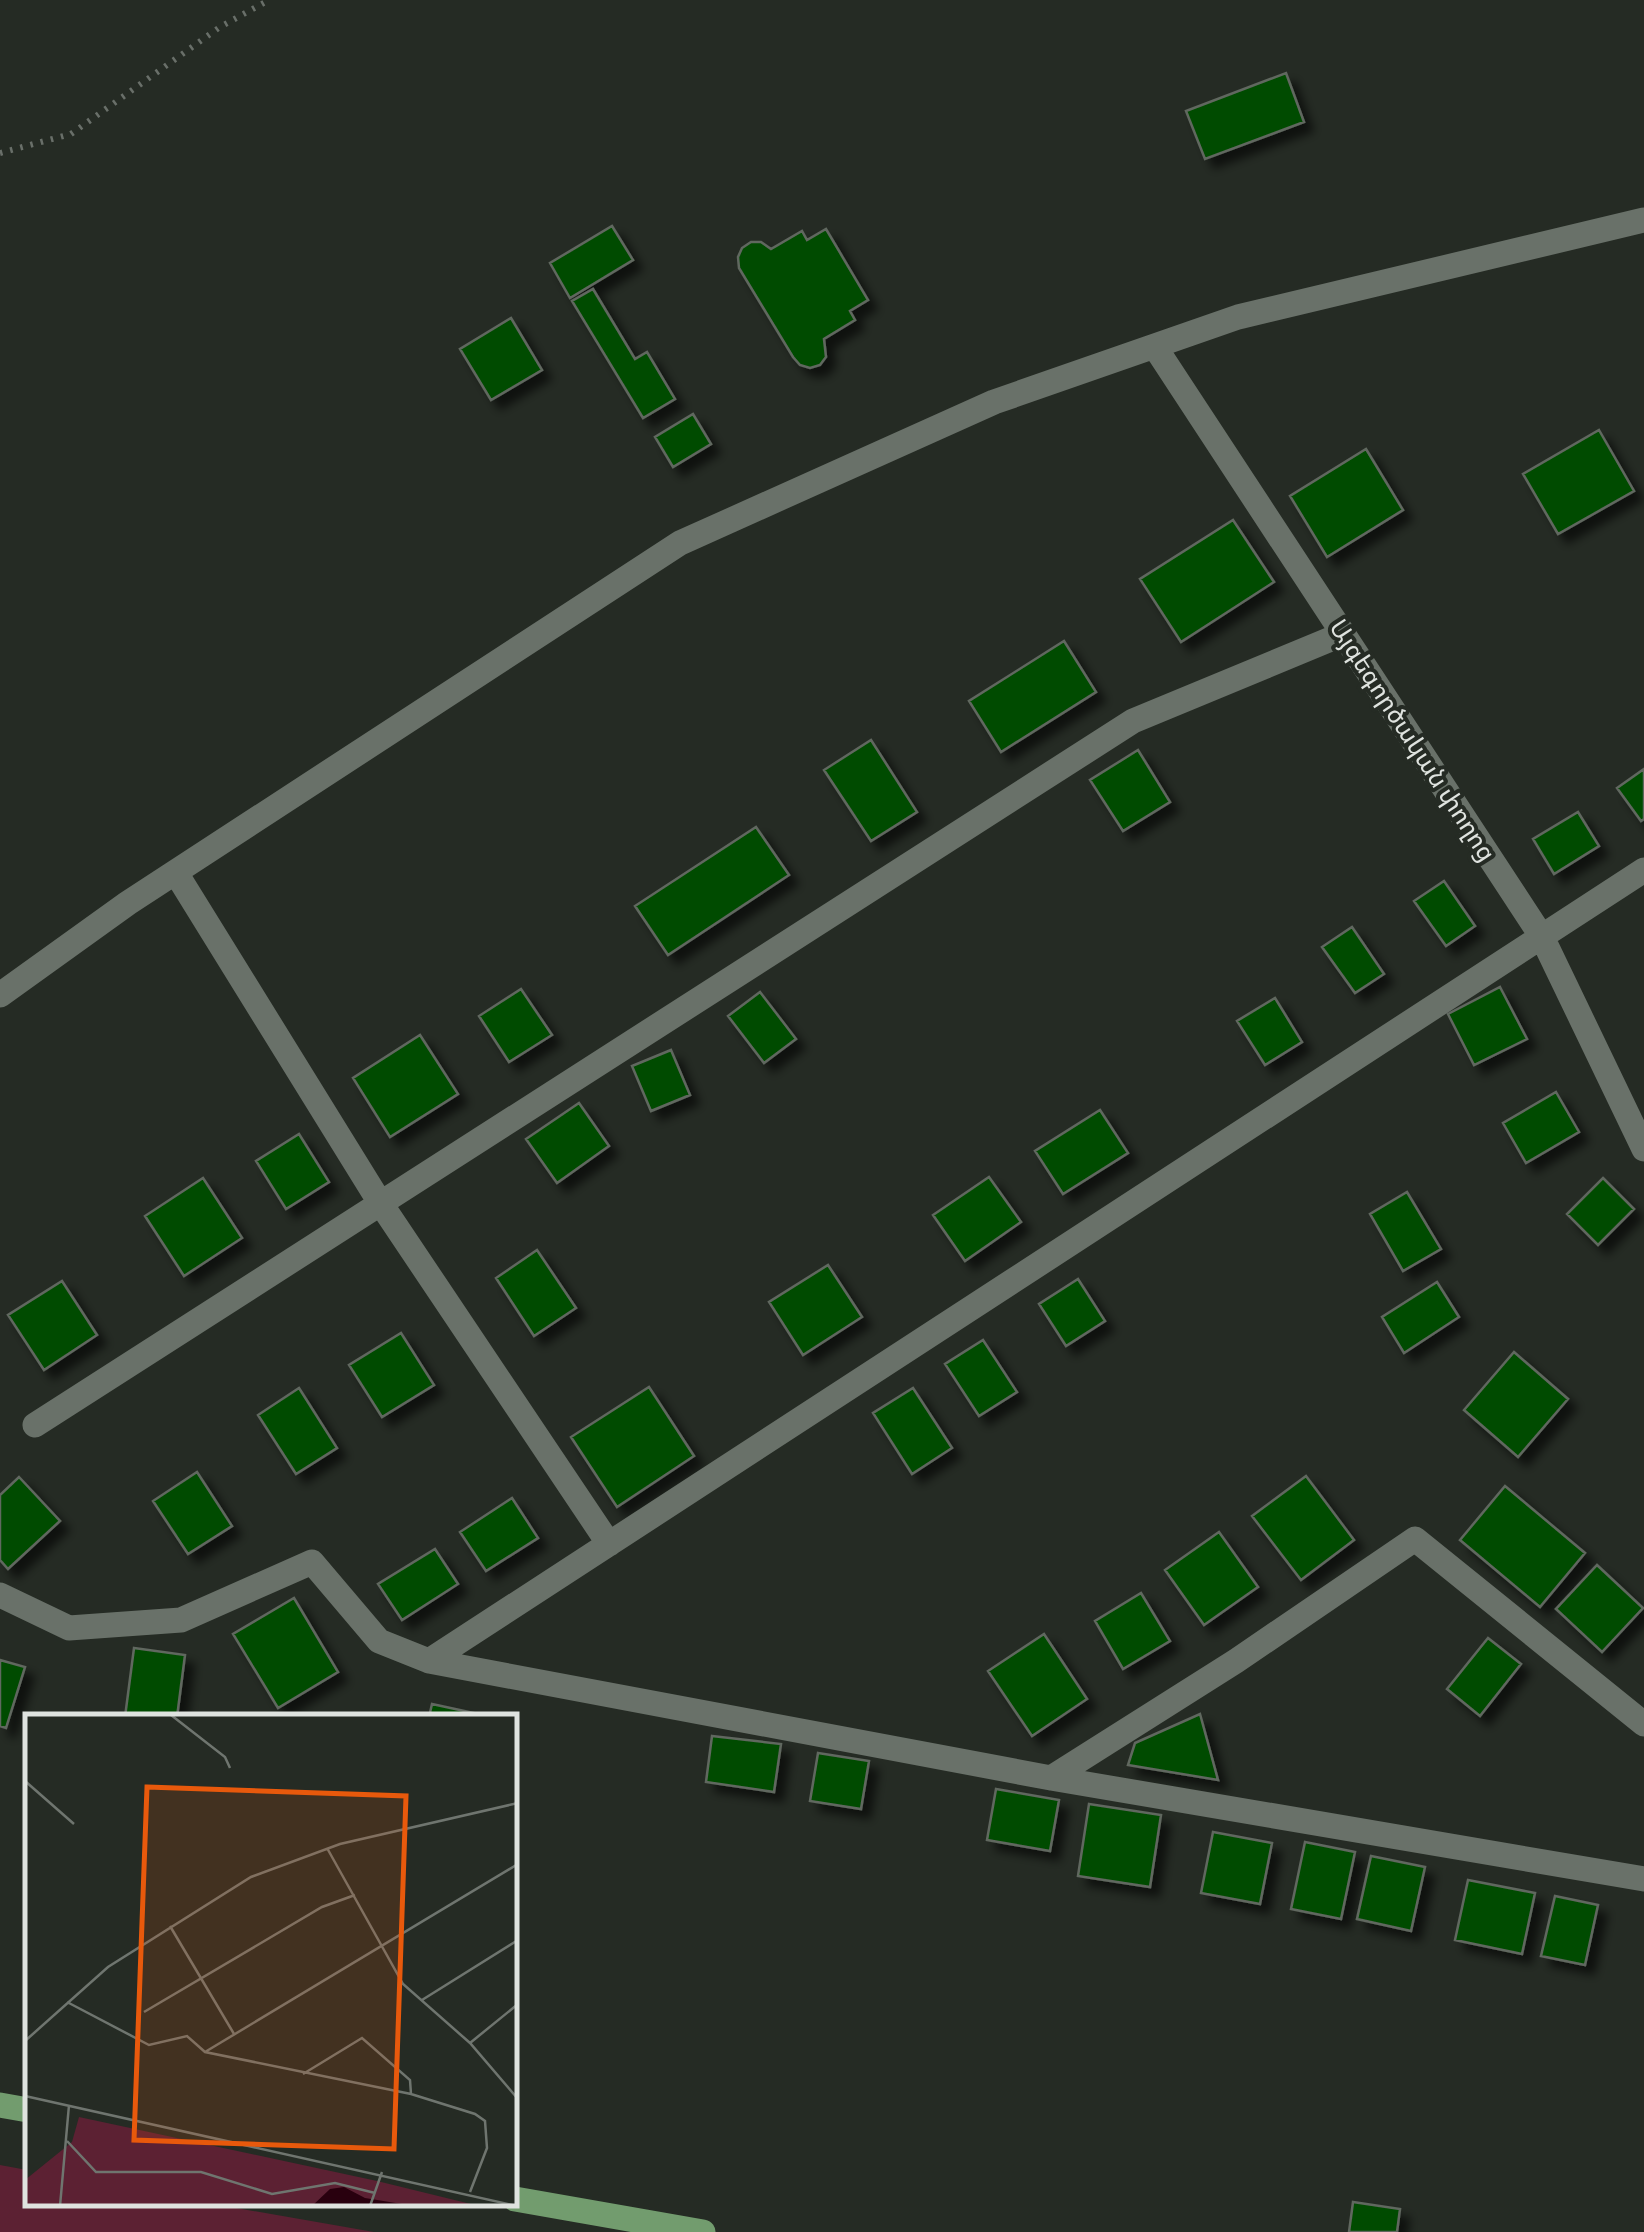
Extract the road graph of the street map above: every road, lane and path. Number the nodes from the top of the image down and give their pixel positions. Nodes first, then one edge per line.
1 (269, 0) edge
2 (0, 153) edge
3 (1644, 220) edge
4 (1155, 346) junction
5 (1343, 634) junction
6 (1644, 870) edge
7 (176, 872) junction
8 (1542, 937) junction
9 (0, 995) edge
10 (1644, 1149) edge
11 (379, 1201) junction
12 (35, 1424) dead end
13 (609, 1544) junction
14 (0, 1594) edge
15 (429, 1661) junction
16 (1644, 1724) edge
17 (1051, 1778) junction
18 (1644, 1879) edge
19 (0, 2105) edge
20 (25, 2109) edge
21 (518, 2199) edge
22 (703, 2232) edge

1 - 2 path
3 - 4 street
4 - 5 street, Այգեգործական փողոց
4 - 7 street
5 - 8 street, Այգեգործական փողոց
5 - 11 street
6 - 8 street
7 - 9 street
7 - 11 street
8 - 10 street, Այգեգործական փողոց
8 - 13 street
11 - 12 street
11 - 13 street
13 - 15 street
14 - 15 street
15 - 17 street
16 - 17 street
17 - 18 street
19 - 20 main road
21 - 22 main road

